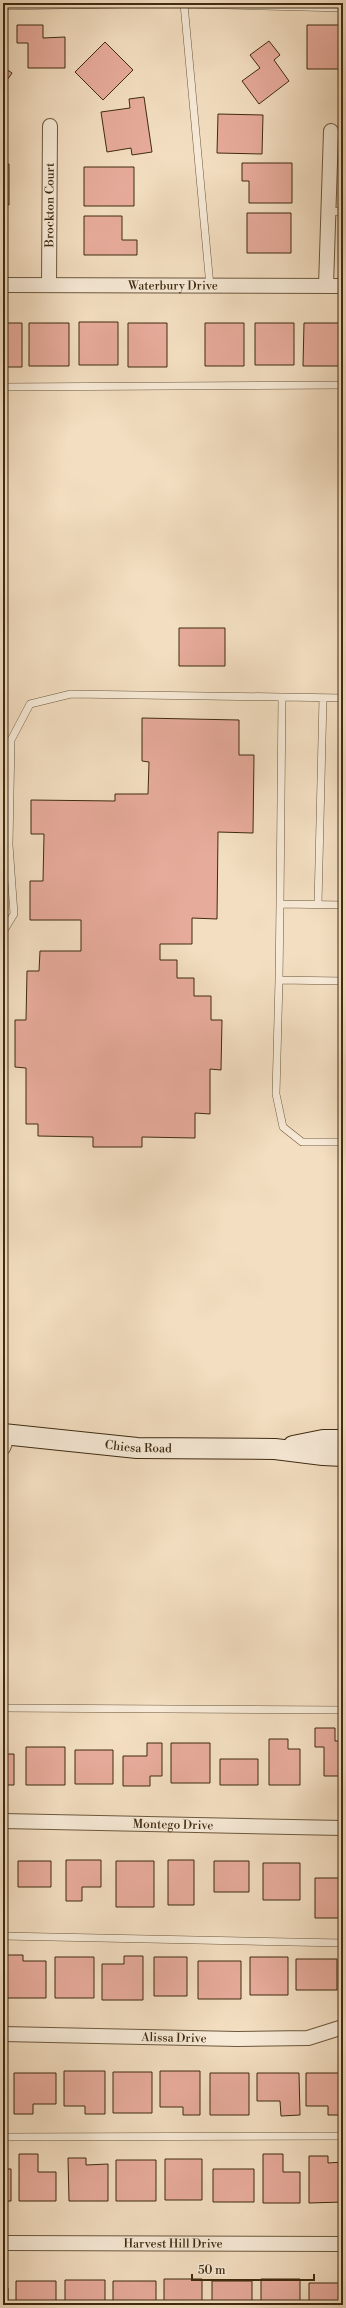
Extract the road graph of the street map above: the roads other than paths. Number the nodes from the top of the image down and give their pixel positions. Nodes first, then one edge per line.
1 (184, 4) edge
2 (3, 6) edge
3 (343, 8) edge
4 (50, 126) dead end
5 (331, 131) dead end
6 (343, 210) edge
7 (328, 212) junction
8 (3, 285) edge
9 (49, 285) junction
10 (210, 286) junction
11 (326, 286) junction
12 (343, 286) edge
13 (343, 385) edge
14 (3, 387) edge
15 (282, 697) junction
16 (323, 698) junction
17 (343, 698) edge
18 (6, 847) edge
19 (280, 904) junction
20 (318, 904) junction
21 (343, 905) edge
22 (3, 932) edge
23 (279, 980) junction
24 (343, 981) edge
25 (343, 1142) edge
26 (5, 1439) edge
27 (343, 1440) edge
28 (275, 1449) junction
29 (322, 1455) junction
30 (343, 1456) edge
31 (343, 1470) edge
32 (3, 1708) edge
33 (343, 1710) edge
34 (3, 1821) edge
35 (343, 1828) edge
36 (3, 1936) edge
37 (343, 1943) edge
38 (343, 2027) edge
39 (3, 2034) edge
40 (343, 2136) edge
41 (3, 2137) edge
42 (3, 2243) edge
43 (343, 2244) edge

1 - 2 lane
1 - 3 lane
1 - 10 lane
4 - 9 street, Brockton Court
5 - 7 street
6 - 7 lane
7 - 11 street
8 - 9 street, Waterbury Drive
9 - 10 street, Waterbury Drive
10 - 11 street, Waterbury Drive
11 - 12 street, Waterbury Drive
13 - 14 lane
15 - 16 lane
15 - 18 lane
15 - 19 lane
16 - 17 lane
16 - 20 lane
18 - 22 lane
19 - 20 lane
19 - 23 lane
20 - 21 lane
23 - 24 lane
23 - 25 lane
26 - 28 main road, Chiesa Road
27 - 28 main road, Chiesa Road
28 - 29 main road, Chiesa Road
29 - 30 main road, Chiesa Road
29 - 31 main road
32 - 33 lane
34 - 35 street, Montego Drive
36 - 37 lane
38 - 39 street, Alissa Drive
40 - 41 lane
42 - 43 street, Harvest Hill Drive

